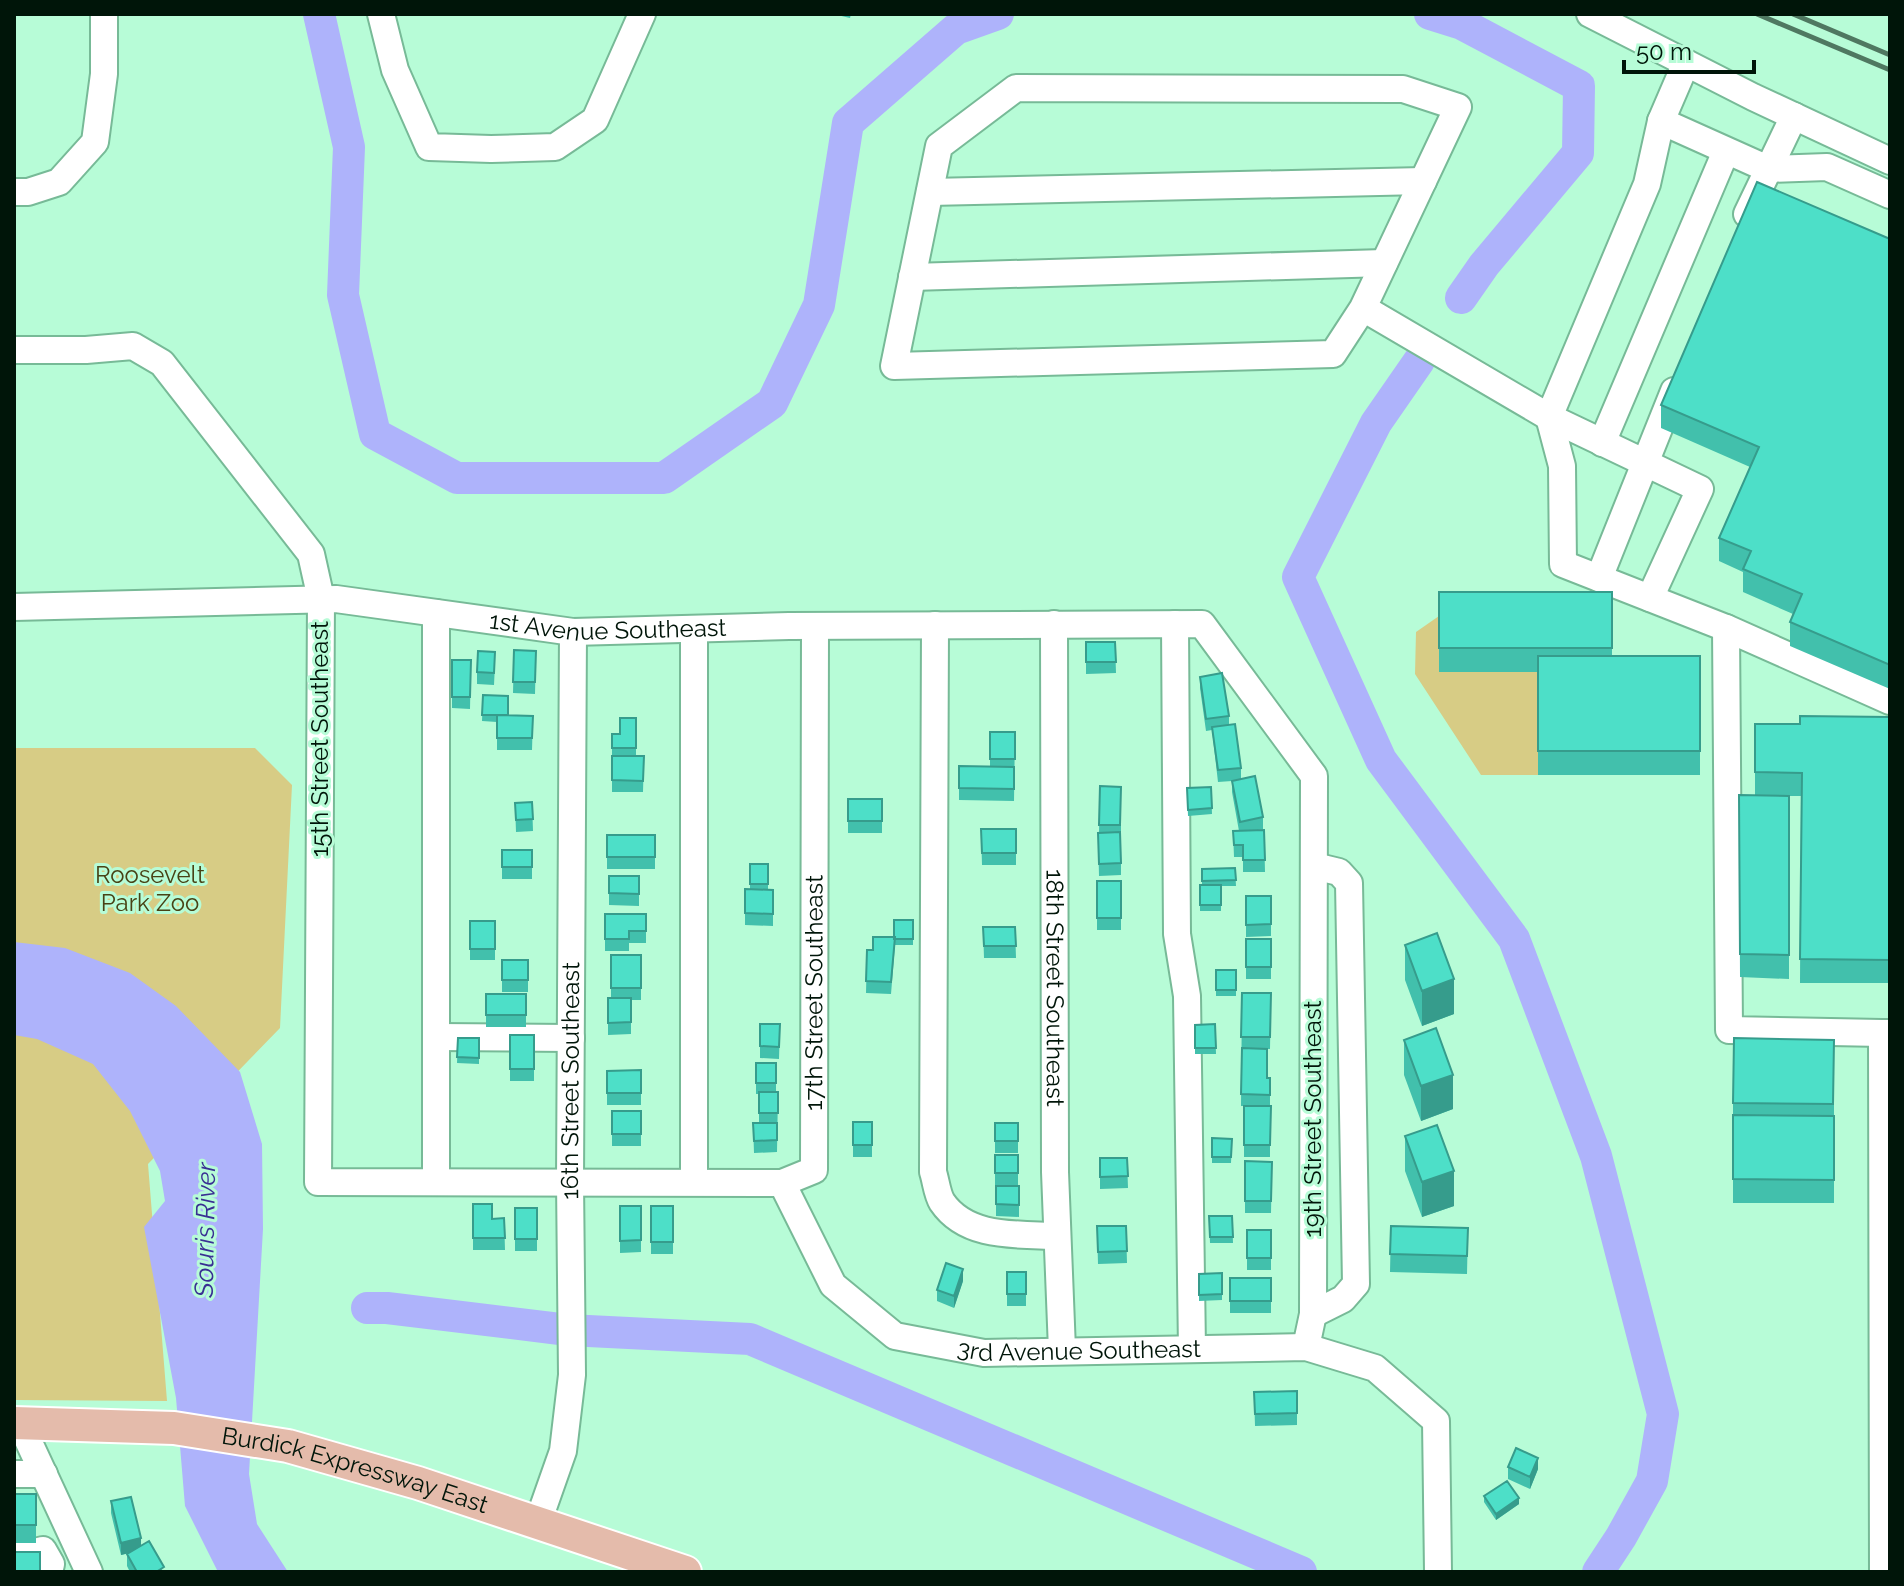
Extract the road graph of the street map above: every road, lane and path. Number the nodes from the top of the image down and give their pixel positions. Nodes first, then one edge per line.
1 (104, 14) edge
2 (381, 14) edge
3 (642, 14) edge
4 (1590, 14) edge
5 (1686, 63) junction
6 (1794, 116) junction
7 (1661, 121) junction
8 (1726, 151) junction
9 (1890, 161) edge
10 (1763, 180) junction
11 (1423, 181) junction
12 (14, 192) edge
13 (930, 192) junction
14 (1890, 195) edge
15 (1784, 202) edge
16 (1739, 233) edge
17 (1384, 263) junction
18 (912, 277) junction
19 (1363, 308) junction
20 (14, 350) edge
21 (1686, 363) edge
22 (1549, 417) junction
23 (1602, 443) junction
24 (1644, 463) junction
25 (1599, 578) junction
26 (1642, 595) junction
27 (321, 599) junction
28 (14, 607) edge
29 (436, 613) junction
30 (1054, 624) junction
31 (1175, 624) junction
32 (1202, 624) joint
33 (935, 625) junction
34 (815, 626) junction
35 (1726, 628) junction
36 (694, 629) junction
37 (573, 632) junction
38 (1890, 701) edge
39 (1314, 866) junction
40 (1886, 1033) edge
41 (436, 1037) junction
42 (571, 1038) junction
43 (570, 1181) junction
44 (694, 1181) junction
45 (436, 1182) junction
46 (782, 1183) junction
47 (1057, 1236) junction
48 (1313, 1314) junction
49 (1306, 1347) junction
50 (1192, 1349) junction
51 (1062, 1350) junction
52 (17, 1423) edge
53 (14, 1474) edge
54 (44, 1474) junction
55 (64, 1519) junction
56 (538, 1522) junction
57 (14, 1557) edge
58 (46, 1561) edge
59 (1438, 1563) edge
60 (89, 1572) edge
61 (685, 1572) edge
62 (1883, 1572) edge

1 - 12 street
2 - 3 street
4 - 5 street
5 - 6 street
5 - 7 street
6 - 9 street
6 - 10 street
7 - 8 street
7 - 22 street
8 - 10 street
8 - 23 street
10 - 14 street
10 - 15 street
10 - 16 street
11 - 13 street
11 - 13 street
11 - 17 street
13 - 18 street
17 - 18 street
17 - 19 street
18 - 19 street
19 - 22 street
20 - 27 street, 15th Street Southeast
21 - 24 street
22 - 23 street
22 - 25 street
23 - 24 street
24 - 25 street
24 - 26 street
25 - 26 street
26 - 35 street
27 - 28 street, 1st Avenue Southeast
27 - 29 street, 1st Avenue Southeast
27 - 45 street, 15th Street Southeast
29 - 37 street, 1st Avenue Southeast
29 - 41 street
30 - 31 street, 1st Avenue Southeast
30 - 33 street, 1st Avenue Southeast
30 - 47 street, 18th Street Southeast
31 - 32 street, 1st Avenue Southeast
31 - 50 street
32 - 39 street, 19th Street Southeast
33 - 34 street, 1st Avenue Southeast
33 - 47 street
34 - 36 street, 1st Avenue Southeast
34 - 46 street, 17th Street Southeast
35 - 38 street
35 - 40 street
36 - 37 street, 1st Avenue Southeast
36 - 44 street
37 - 42 street, 16th Street Southeast
39 - 48 street, 19th Street Southeast
39 - 48 street
40 - 62 street
41 - 42 street
41 - 45 street
42 - 43 street, 16th Street Southeast
43 - 44 street
43 - 45 street
43 - 56 street, 16th Street Southeast
44 - 46 street
46 - 51 street, 3rd Avenue Southeast
47 - 51 street, 18th Street Southeast
48 - 49 street, 19th Street Southeast
49 - 50 street, 3rd Avenue Southeast
49 - 59 street
50 - 51 street, 3rd Avenue Southeast
52 - 54 street
52 - 56 main road, Burdick Expressway East
53 - 54 street
54 - 55 street
55 - 58 street
55 - 60 street
56 - 61 main road, Burdick Expressway East
57 - 58 street

